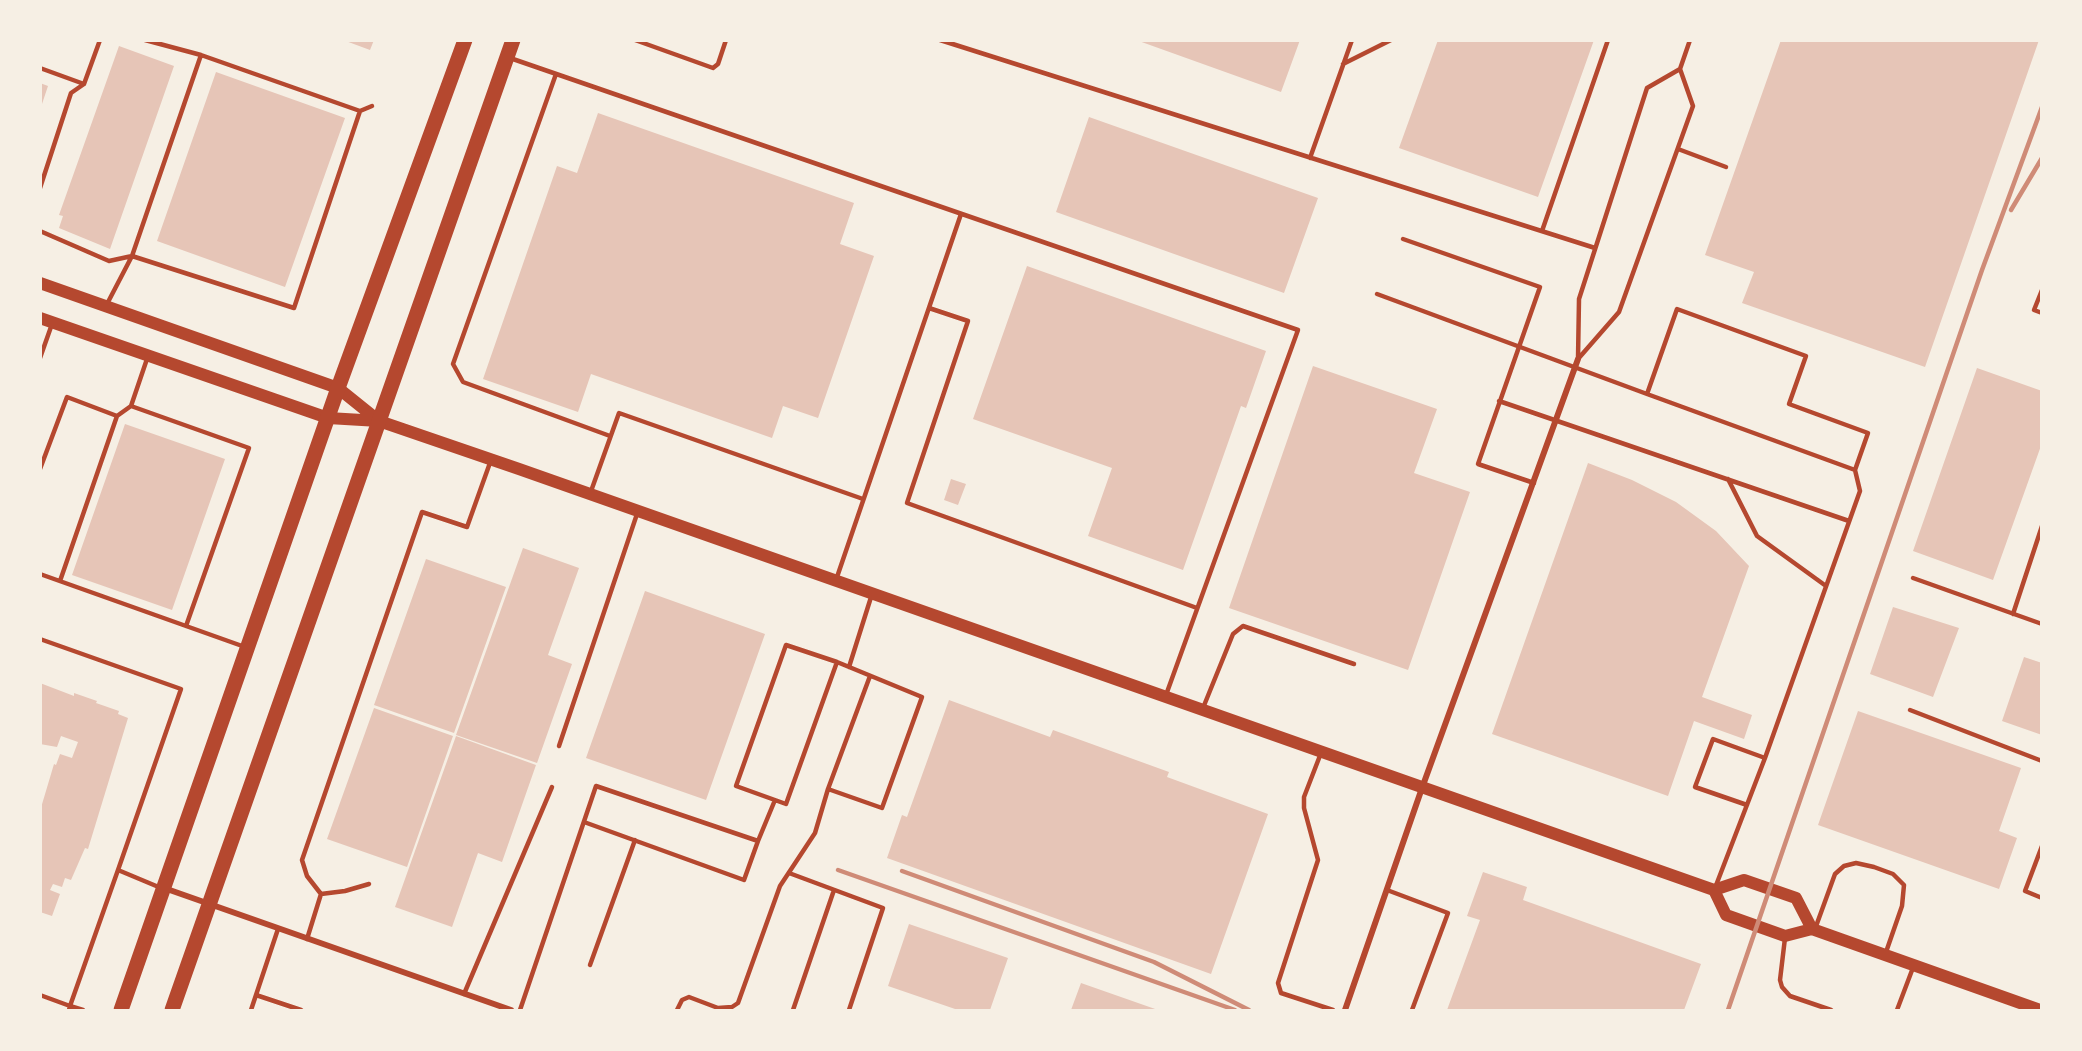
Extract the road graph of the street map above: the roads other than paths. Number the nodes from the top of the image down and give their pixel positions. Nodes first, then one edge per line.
1 (100, 40) edge
2 (145, 40) edge
3 (465, 40) edge
4 (513, 40) edge
5 (635, 40) edge
6 (726, 40) edge
7 (940, 40) edge
8 (1352, 40) edge
9 (1391, 40) edge
10 (1608, 40) edge
11 (1690, 40) edge
12 (201, 55) junction
13 (508, 57) junction
14 (1343, 64) junction
15 (40, 69) edge
16 (1680, 69) junction
17 (556, 74) junction
18 (84, 84) junction
19 (372, 106) dead end
20 (360, 111) junction
21 (1678, 149) junction
22 (1310, 158) junction
23 (1726, 166) dead end
24 (40, 188) edge
25 (961, 214) junction
26 (40, 231) edge
27 (1542, 231) junction
28 (1403, 239) dead end
29 (1595, 248) junction
30 (132, 256) junction
31 (40, 283) edge
32 (2042, 290) edge
33 (1377, 294) dead end
34 (106, 306) junction
35 (929, 308) junction
36 (2042, 313) edge
37 (46, 320) edge
38 (1519, 346) junction
39 (148, 356) junction
40 (40, 358) edge
41 (1577, 363) junction
42 (338, 388) junction
43 (1647, 394) junction
44 (1499, 401) junction
45 (131, 406) junction
46 (117, 416) junction
47 (328, 418) junction
48 (379, 421) junction
49 (1556, 421) junction
50 (610, 436) junction
51 (490, 460) junction
52 (40, 469) edge
53 (1855, 470) junction
54 (1728, 479) junction
55 (1534, 483) junction
56 (590, 494) junction
57 (863, 499) junction
58 (638, 511) junction
59 (1849, 521) junction
60 (2042, 526) edge
61 (40, 574) edge
62 (1913, 578) dead end
63 (60, 581) junction
64 (836, 581) junction
65 (1826, 586) junction
66 (872, 594) junction
67 (1197, 608) junction
68 (2013, 614) junction
69 (2042, 624) edge
70 (186, 626) junction
71 (40, 639) edge
72 (247, 648) junction
73 (837, 662) junction
74 (1354, 664) dead end
75 (849, 667) junction
76 (870, 676) junction
77 (1165, 697) junction
78 (1202, 711) junction
79 (1910, 711) dead end
80 (559, 747) dead end
81 (1321, 753) junction
82 (1765, 758) junction
83 (2042, 761) edge
84 (552, 787) dead end
85 (1422, 788) junction
86 (828, 789) junction
87 (775, 800) junction
88 (1747, 805) junction
89 (584, 822) junction
90 (635, 840) junction
91 (758, 841) junction
92 (2042, 846) edge
93 (118, 870) junction
94 (789, 873) junction
95 (369, 884) dead end
96 (164, 888) junction
97 (834, 890) junction
98 (1387, 890) junction
99 (1714, 890) junction
100 (321, 894) junction
101 (2042, 898) edge
102 (209, 905) junction
103 (278, 929) junction
104 (1814, 929) junction
105 (1785, 936) junction
106 (307, 939) junction
107 (1885, 955) junction
108 (590, 965) dead end
109 (1914, 965) junction
110 (464, 994) junction
111 (40, 995) edge
112 (256, 995) junction
113 (732, 1007) junction
114 (69, 1008) edge
115 (494, 1008) edge
116 (83, 1011) edge
117 (121, 1011) edge
118 (172, 1011) edge
119 (250, 1011) edge
120 (301, 1011) edge
121 (511, 1011) edge
122 (520, 1011) edge
123 (677, 1011) edge
124 (741, 1011) edge
125 (793, 1011) edge
126 (849, 1011) edge
127 (1333, 1011) edge
128 (1345, 1011) edge
129 (1412, 1011) edge
130 (1832, 1011) edge
131 (1897, 1011) edge
132 (2040, 1011) edge

1 - 18 lane
2 - 12 lane
3 - 42 main road
4 - 13 main road
5 - 6 lane
7 - 22 lane
8 - 14 lane
9 - 14 lane
10 - 27 lane
11 - 16 lane
12 - 20 lane
12 - 30 lane
13 - 17 lane
13 - 48 main road
14 - 22 lane
15 - 18 lane
16 - 21 lane
16 - 29 lane
17 - 25 lane
17 - 50 lane
18 - 24 lane
19 - 20 lane
20 - 30 lane
21 - 23 lane
21 - 41 lane
22 - 27 lane
25 - 35 lane
25 - 67 lane
26 - 30 lane
27 - 29 lane
28 - 38 lane
29 - 41 lane
30 - 34 lane
31 - 34 main road
32 - 36 lane
33 - 38 lane
34 - 42 main road
35 - 57 lane
35 - 67 lane
37 - 39 main road
37 - 40 lane
38 - 41 lane
38 - 44 lane
39 - 45 lane
39 - 47 main road
41 - 43 lane
41 - 49 street
42 - 47 main road
42 - 48 main road
43 - 53 lane
43 - 53 lane
44 - 49 lane
44 - 55 lane
45 - 46 lane
45 - 70 lane
46 - 52 lane
46 - 63 lane
47 - 48 main road
47 - 72 main road
48 - 51 main road
48 - 102 main road
49 - 54 lane
49 - 55 street
50 - 56 lane
50 - 57 lane
51 - 56 main road
51 - 100 lane
53 - 59 lane
54 - 59 lane
54 - 65 lane
55 - 85 street
56 - 58 main road
57 - 64 lane
58 - 64 main road
58 - 80 lane
59 - 65 lane
60 - 68 lane
61 - 63 lane
62 - 68 lane
63 - 70 lane
64 - 66 main road
65 - 82 lane
66 - 75 lane
66 - 77 main road
67 - 77 lane
68 - 69 lane
70 - 72 lane
71 - 93 lane
72 - 96 main road
73 - 75 lane
73 - 87 lane
73 - 87 lane
74 - 78 lane
75 - 76 lane
76 - 86 lane
76 - 86 lane
77 - 78 main road
78 - 81 main road
79 - 83 lane
81 - 85 main road
81 - 127 lane
82 - 88 lane
82 - 88 lane
84 - 110 lane
85 - 98 street
85 - 99 main road
86 - 94 lane
87 - 91 lane
88 - 99 lane
89 - 90 lane
89 - 91 lane
89 - 122 lane
90 - 91 lane
90 - 108 lane
92 - 101 lane
93 - 96 lane
93 - 114 lane
94 - 97 lane
94 - 113 lane
95 - 100 lane
96 - 102 street
96 - 117 main road
97 - 125 lane
97 - 126 lane
98 - 128 street
98 - 129 lane
99 - 104 main road
99 - 105 main road
100 - 106 lane
102 - 103 street
102 - 118 main road
103 - 106 street
103 - 112 lane
104 - 105 main road
104 - 107 main road
104 - 107 lane
105 - 130 lane
106 - 110 street
107 - 109 main road
109 - 131 lane
109 - 132 main road
110 - 115 street
111 - 114 lane
112 - 119 lane
112 - 120 lane
113 - 123 lane
113 - 124 lane
114 - 116 lane
115 - 121 street

